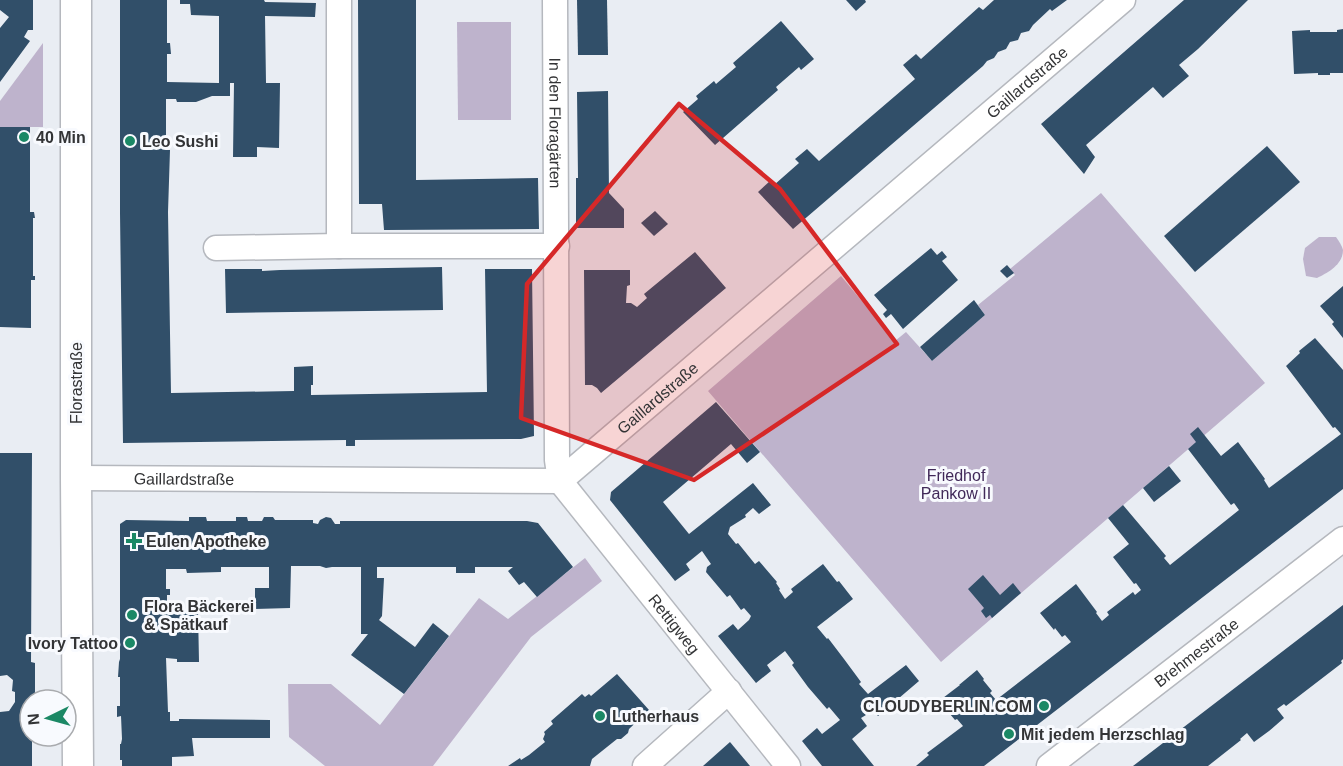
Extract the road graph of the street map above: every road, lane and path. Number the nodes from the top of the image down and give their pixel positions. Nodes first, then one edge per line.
1 (76, 0) edge
2 (339, 0) edge
3 (555, 0) edge
4 (1123, 0) edge
5 (339, 246) junction
6 (556, 246) junction
7 (216, 248) dead end
8 (76, 478) junction
9 (560, 481) junction
10 (1343, 539) edge
11 (729, 691) junction
12 (78, 766) edge
13 (645, 766) edge
14 (788, 766) edge
15 (1049, 766) edge

1 - 8 street, Florastraße
2 - 5 street
3 - 6 street, In den Floragärten
4 - 9 street, Gaillardstraße
5 - 6 street
5 - 7 street
6 - 9 street, In den Floragärten
8 - 9 street, Gaillardstraße
8 - 12 street, Florastraße
9 - 11 street, Rettigweg
10 - 15 street, Brehmestraße
11 - 13 street
11 - 14 street, Rettigweg

